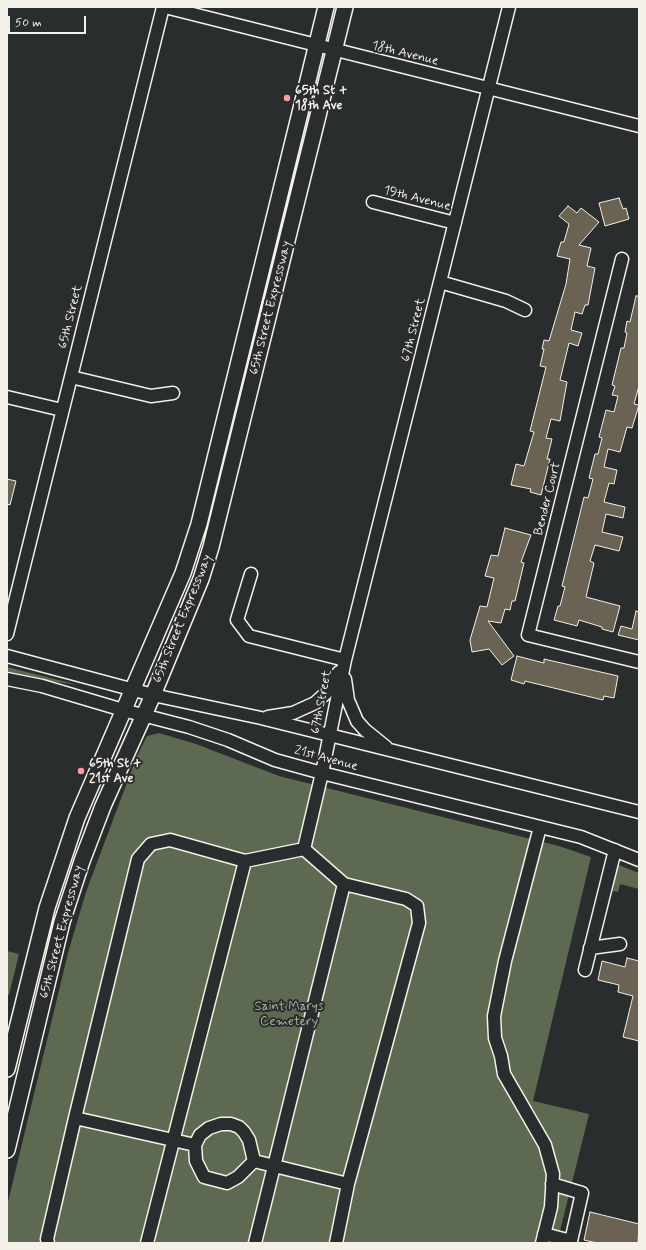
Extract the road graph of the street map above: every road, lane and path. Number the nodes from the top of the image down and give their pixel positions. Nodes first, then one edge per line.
1 (164, 7) edge
2 (326, 7) edge
3 (346, 7) edge
4 (509, 7) edge
5 (316, 45) junction
6 (335, 50) junction
7 (488, 89) junction
8 (639, 126) edge
9 (373, 202) dead end
10 (455, 222) junction
11 (622, 259) dead end
12 (440, 282) junction
13 (525, 310) dead end
14 (71, 377) junction
15 (173, 393) dead end
16 (7, 397) edge
17 (62, 410) junction
18 (251, 574) dead end
19 (7, 634) edge
20 (7, 656) edge
21 (345, 660) junction
22 (639, 662) edge
23 (7, 680) edge
24 (132, 690) junction
25 (152, 695) junction
26 (123, 710) junction
27 (143, 715) junction
28 (261, 718) junction
29 (330, 735) junction
30 (392, 751) junction
31 (322, 773) junction
32 (639, 812) edge
33 (540, 827) junction
34 (304, 849) junction
35 (615, 850) junction
36 (639, 860) edge
37 (245, 861) junction
38 (344, 884) junction
39 (620, 944) dead end
40 (590, 948) junction
41 (585, 970) dead end
42 (7, 1068) edge
43 (75, 1118) junction
44 (173, 1141) junction
45 (195, 1145) junction
46 (7, 1150) edge
47 (254, 1161) junction
48 (274, 1166) junction
49 (348, 1184) junction
50 (552, 1184) junction
51 (543, 1239) edge
52 (47, 1242) edge
53 (147, 1243) edge
54 (255, 1243) edge
55 (336, 1243) edge

1 - 5 street, 18th Avenue
1 - 14 street, 65th Street
2 - 5 main road, 65th Street Expressway
3 - 6 main road, 65th Street Expressway
4 - 7 street, 67th Street
5 - 6 street, 18th Avenue
5 - 24 main road, 65th Street Expressway
6 - 7 street, 18th Avenue
6 - 25 main road, 65th Street Expressway
7 - 8 street, 18th Avenue
7 - 10 street, 67th Street
9 - 10 street, 19th Avenue
10 - 12 street, 67th Street
11 - 22 street, Bender Court
12 - 13 street
12 - 21 street, 67th Street
14 - 15 street
14 - 17 street, 65th Street
16 - 17 street
17 - 19 street, 65th Street
18 - 21 street
20 - 24 street, 21st Avenue
21 - 28 street, 67th Street
21 - 29 street, 67th Street
21 - 30 street, 67th Street
23 - 26 street, 21st Avenue
24 - 25 street, 21st Avenue
24 - 26 main road, 65th Street Expressway
25 - 27 main road, 65th Street Expressway
25 - 28 street, 21st Avenue
26 - 27 street, 21st Avenue
26 - 42 main road, 65th Street Expressway
27 - 31 street, 21st Avenue
27 - 46 main road, 65th Street Expressway
28 - 29 street, 21st Avenue
29 - 30 street, 21st Avenue
29 - 31 street, 67th Street
30 - 32 street, 21st Avenue
31 - 33 street, 21st Avenue
31 - 34 street, 67th Street
33 - 35 street, 21st Avenue
33 - 50 street
34 - 37 street
34 - 38 street
35 - 36 street, 21st Avenue
35 - 40 street
37 - 43 street
37 - 44 street
38 - 48 street
38 - 49 street
39 - 40 street
40 - 41 street
43 - 44 street
43 - 52 street
44 - 45 street
44 - 53 street
45 - 47 street
45 - 47 street
47 - 48 street
48 - 49 street
48 - 54 street
49 - 55 street
50 - 51 street
50 - 51 street

